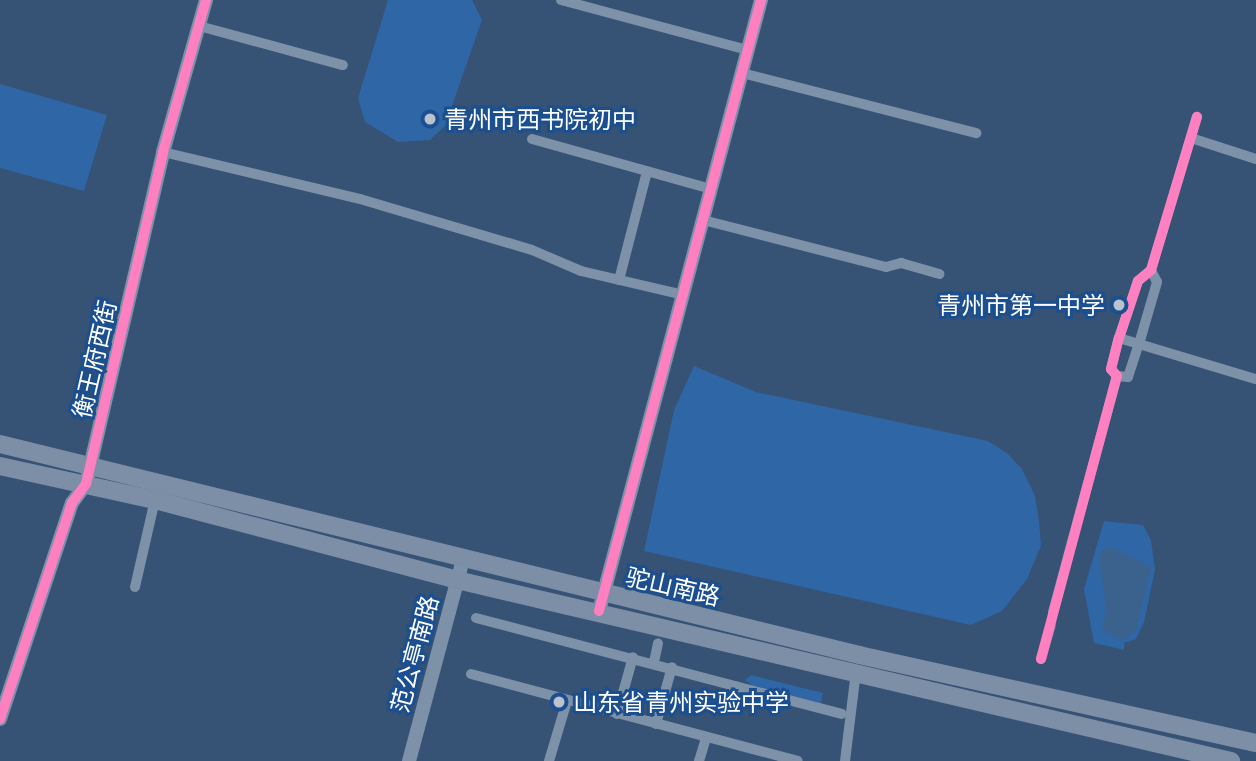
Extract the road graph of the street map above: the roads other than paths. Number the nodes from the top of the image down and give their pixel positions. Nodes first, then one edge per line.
1 (206, 0) edge
2 (561, 0) edge
3 (761, 0) edge
4 (199, 26) junction
5 (748, 50) junction
6 (344, 65) dead end
7 (742, 73) junction
8 (1197, 117) dead end
9 (976, 133) dead end
10 (1191, 138) junction
11 (533, 139) dead end
12 (163, 152) junction
13 (1256, 159) edge
14 (647, 172) junction
15 (711, 189) junction
16 (702, 220) junction
17 (1151, 270) junction
18 (939, 274) dead end
19 (619, 280) junction
20 (683, 295) junction
21 (1119, 338) junction
22 (1139, 344) junction
23 (1116, 376) junction
24 (1256, 379) edge
25 (0, 444) edge
26 (90, 465) junction
27 (0, 466) edge
28 (86, 484) junction
29 (155, 500) junction
30 (463, 559) junction
31 (457, 580) junction
32 (135, 587) dead end
33 (601, 603) junction
34 (1053, 612) dead end
35 (475, 618) dead end
36 (1051, 625) dead end
37 (658, 643) dead end
38 (633, 657) junction
39 (1041, 659) dead end
40 (654, 662) junction
41 (672, 667) junction
42 (856, 671) junction
43 (471, 674) dead end
44 (567, 701) junction
45 (617, 714) junction
46 (842, 714) dead end
47 (0, 719) edge
48 (656, 724) junction
49 (706, 738) junction
50 (1256, 743) edge
51 (409, 761) edge
52 (549, 761) edge
53 (699, 761) edge
54 (797, 761) edge
55 (845, 761) edge
56 (1231, 761) edge

1 - 4 street, 衡王府西街
2 - 5 street
3 - 5 street
4 - 6 street
4 - 12 street, 衡王府西街
5 - 7 street
7 - 9 street
7 - 15 street
8 - 10 street
10 - 13 street
10 - 17 street
11 - 14 street
12 - 19 street
12 - 26 street, 衡王府西街
14 - 15 street
14 - 19 street
15 - 16 street
16 - 18 street
16 - 20 street
17 - 21 street
17 - 22 street
19 - 20 street
20 - 33 street
21 - 22 street
21 - 23 street
22 - 23 street
22 - 24 street
23 - 34 street
25 - 26 main road, 驼山南路
26 - 28 street, 衡王府西街
26 - 30 main road, 驼山南路
27 - 28 main road, 驼山南路
28 - 29 main road, 驼山南路
28 - 47 street, 衡王府西街
29 - 31 main road, 驼山南路
29 - 32 street
30 - 31 street, 范公亭南路
30 - 33 main road, 驼山南路
31 - 33 main road, 驼山南路
31 - 51 street, 范公亭南路
33 - 42 main road, 驼山南路
33 - 50 main road, 驼山南路
35 - 38 street
36 - 39 street
37 - 40 street
38 - 40 street
38 - 45 street
40 - 41 street
41 - 46 street
41 - 48 street
42 - 55 street
42 - 56 main road, 驼山南路
43 - 44 street
44 - 45 street
44 - 52 street
45 - 48 street
48 - 49 street
49 - 53 street
49 - 54 street

